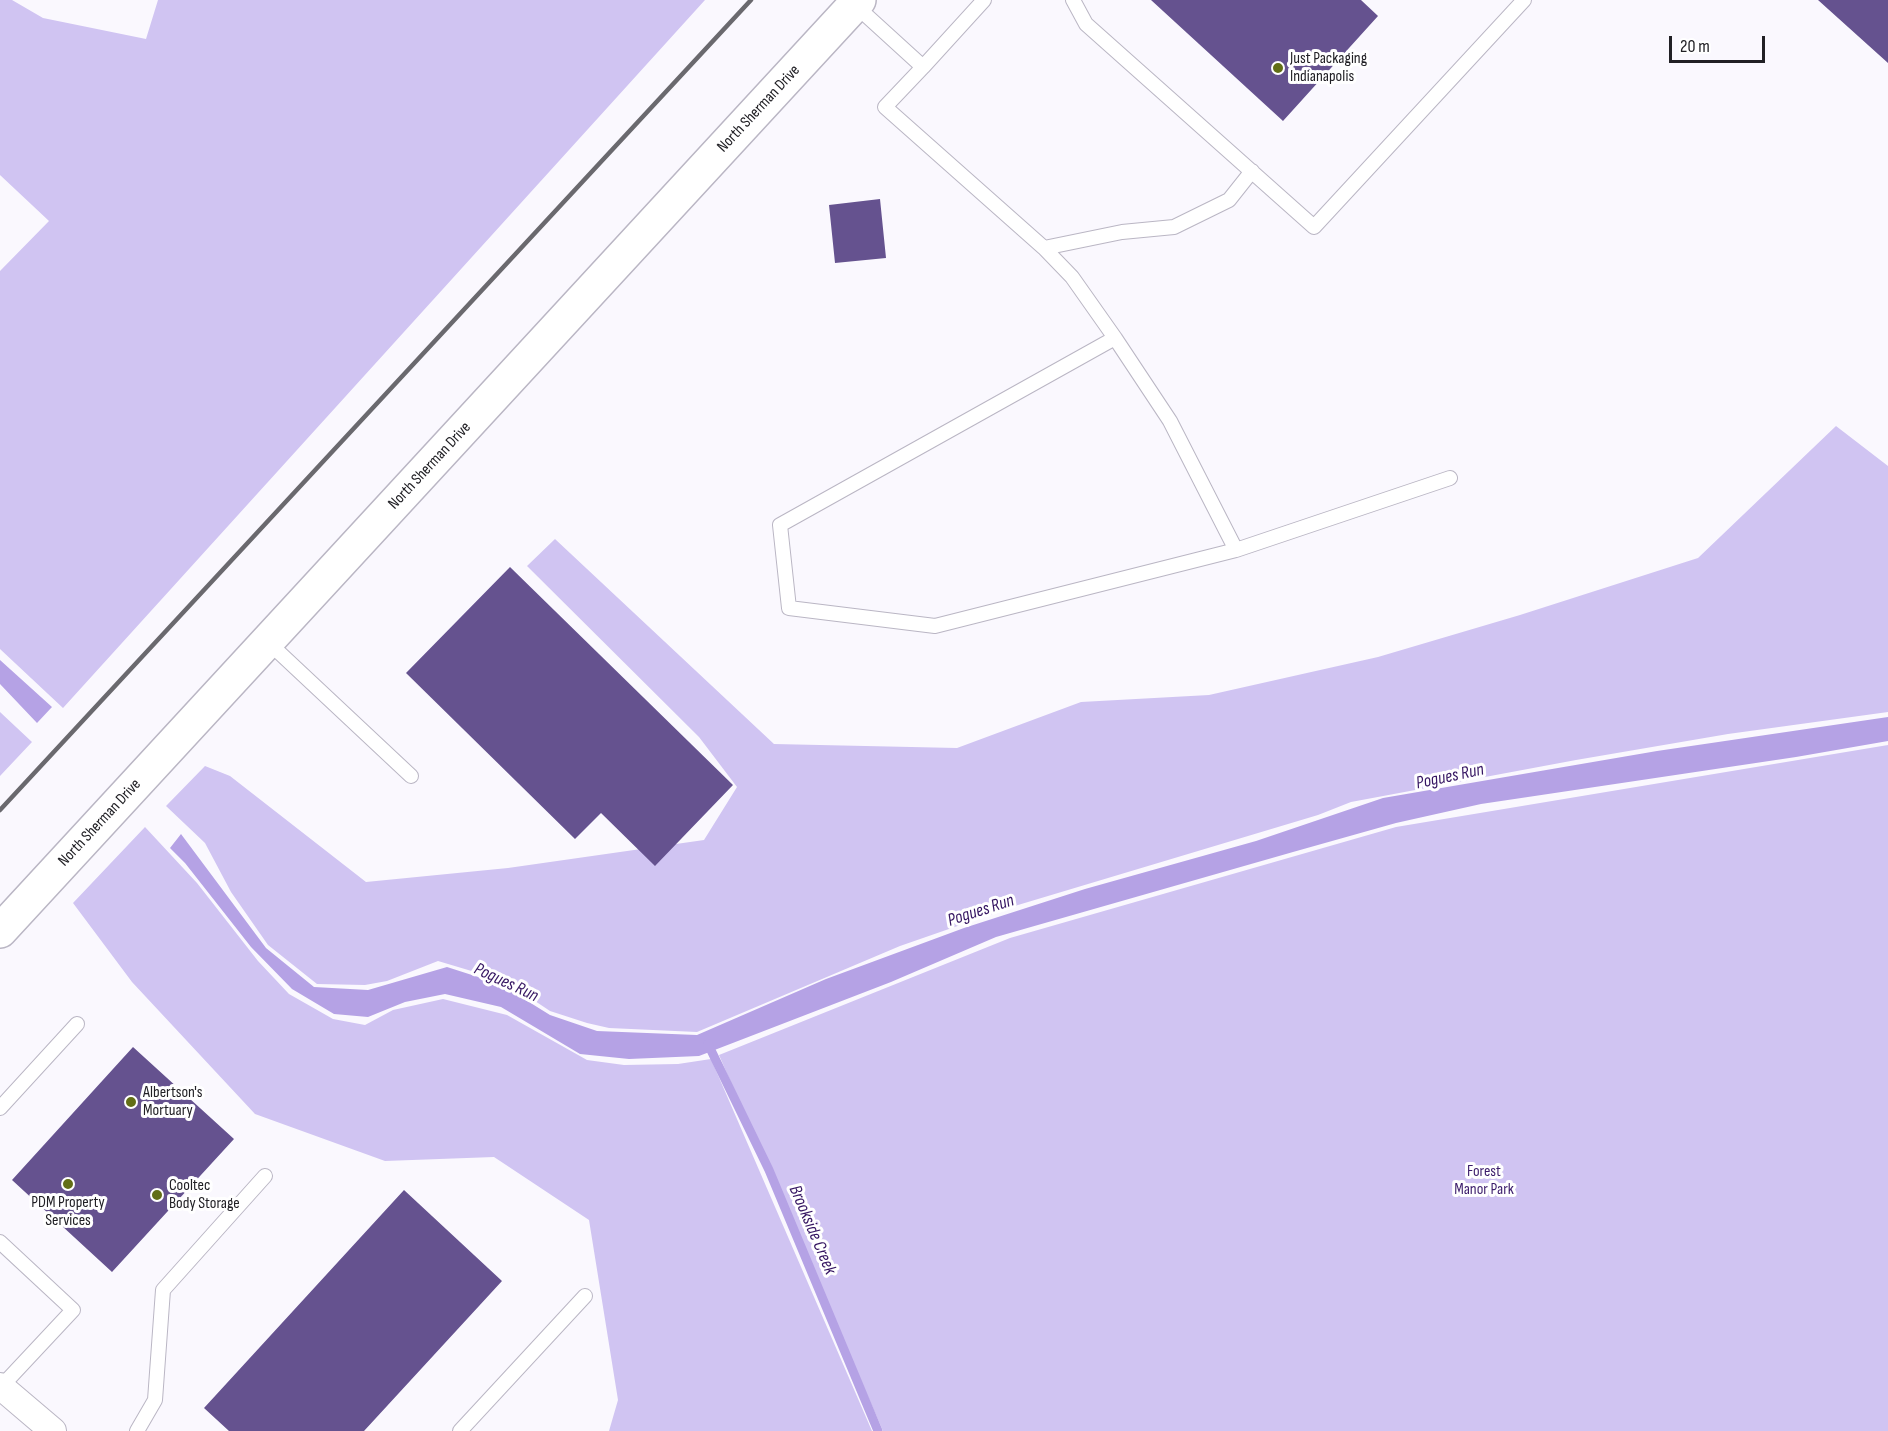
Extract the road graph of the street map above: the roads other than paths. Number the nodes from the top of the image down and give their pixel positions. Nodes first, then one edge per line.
1 (984, 0) edge
2 (1072, 0) edge
3 (1524, 0) edge
4 (857, 2) edge
5 (923, 67) junction
6 (1252, 171) junction
7 (1044, 248) junction
8 (1115, 338) junction
9 (1450, 478) dead end
10 (1236, 550) junction
11 (268, 642) junction
12 (411, 776) dead end
13 (0, 931) edge
14 (77, 1024) dead end
15 (0, 1108) edge
16 (265, 1176) dead end
17 (0, 1242) edge
18 (585, 1296) dead end
19 (0, 1387) edge
20 (48, 1430) edge
21 (138, 1431) edge
22 (460, 1431) edge

1 - 5 lane
2 - 6 lane
3 - 6 lane
4 - 5 lane
4 - 11 main road, North Sherman Drive
5 - 7 lane
6 - 7 lane
7 - 8 lane
8 - 10 lane
8 - 10 lane
9 - 10 lane
11 - 12 lane
11 - 13 main road, North Sherman Drive
14 - 15 lane
16 - 21 lane
17 - 19 lane
18 - 22 lane
19 - 20 street

